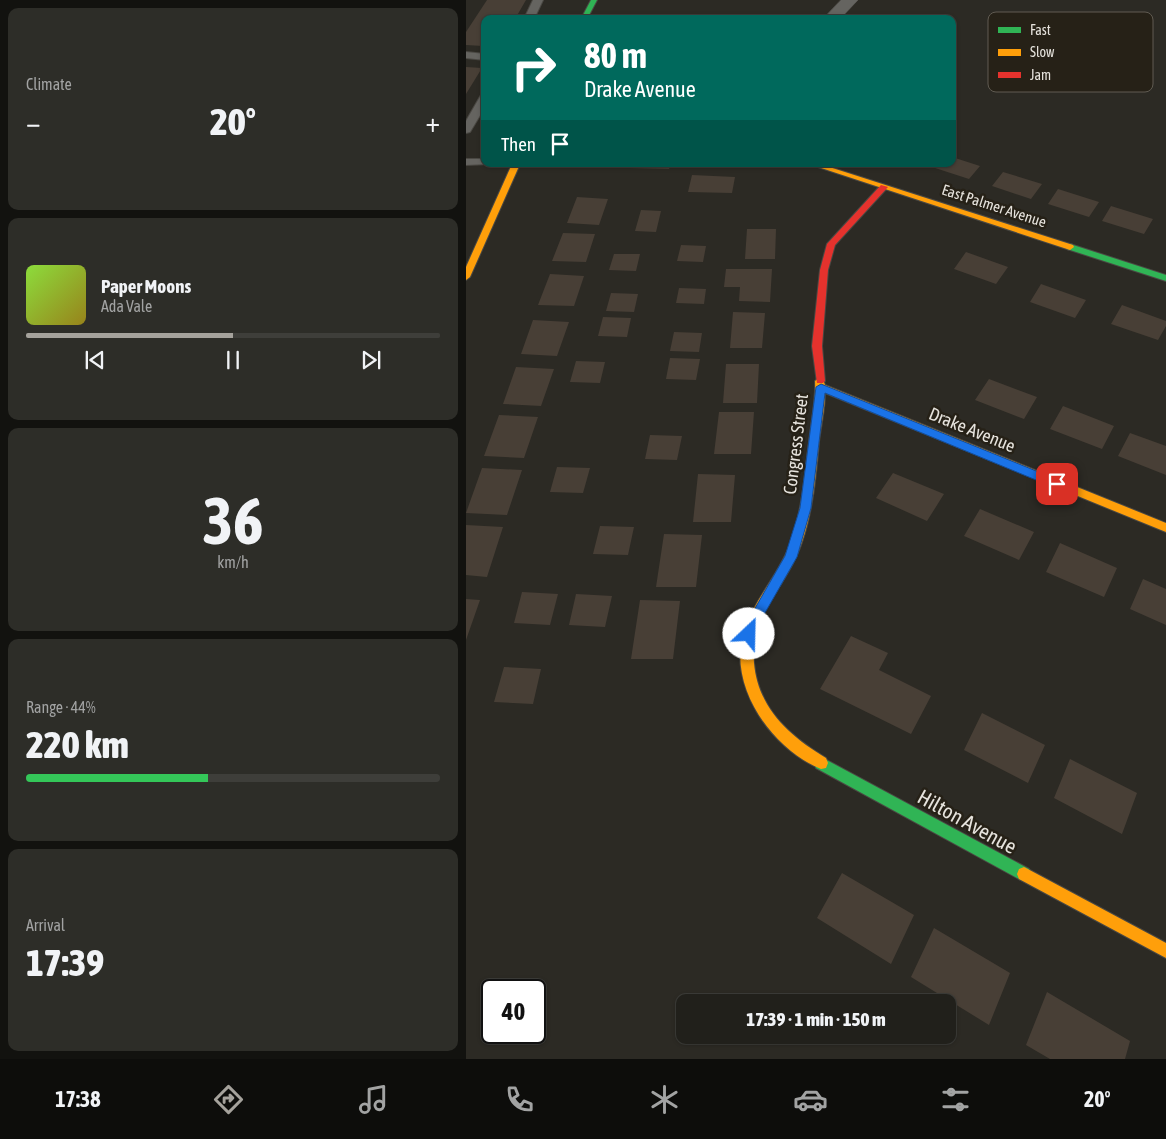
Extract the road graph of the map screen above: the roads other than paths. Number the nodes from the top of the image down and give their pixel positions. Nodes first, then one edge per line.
1 (538, 0) edge
2 (594, 0) edge
3 (850, 0) edge
4 (531, 15) edge
5 (586, 15) edge
6 (835, 15) edge
7 (466, 55) edge
8 (481, 57) edge
9 (481, 104) edge
10 (466, 130) edge
11 (466, 162) edge
12 (481, 162) edge
13 (515, 167) edge
14 (822, 167) edge
15 (884, 187) junction
16 (466, 277) edge
17 (1166, 278) edge
18 (821, 387) junction
19 (1166, 528) edge
20 (762, 712) joint
21 (1166, 951) edge

1 - 4 lane
2 - 5 street
3 - 6 street
7 - 8 lane
9 - 10 lane
11 - 12 lane
13 - 16 street
14 - 15 street, East Palmer Avenue
15 - 17 street, East Palmer Avenue
15 - 18 street, Congress Street
18 - 19 street, Drake Avenue
18 - 20 street, Congress Street
20 - 21 street, Hilton Avenue

